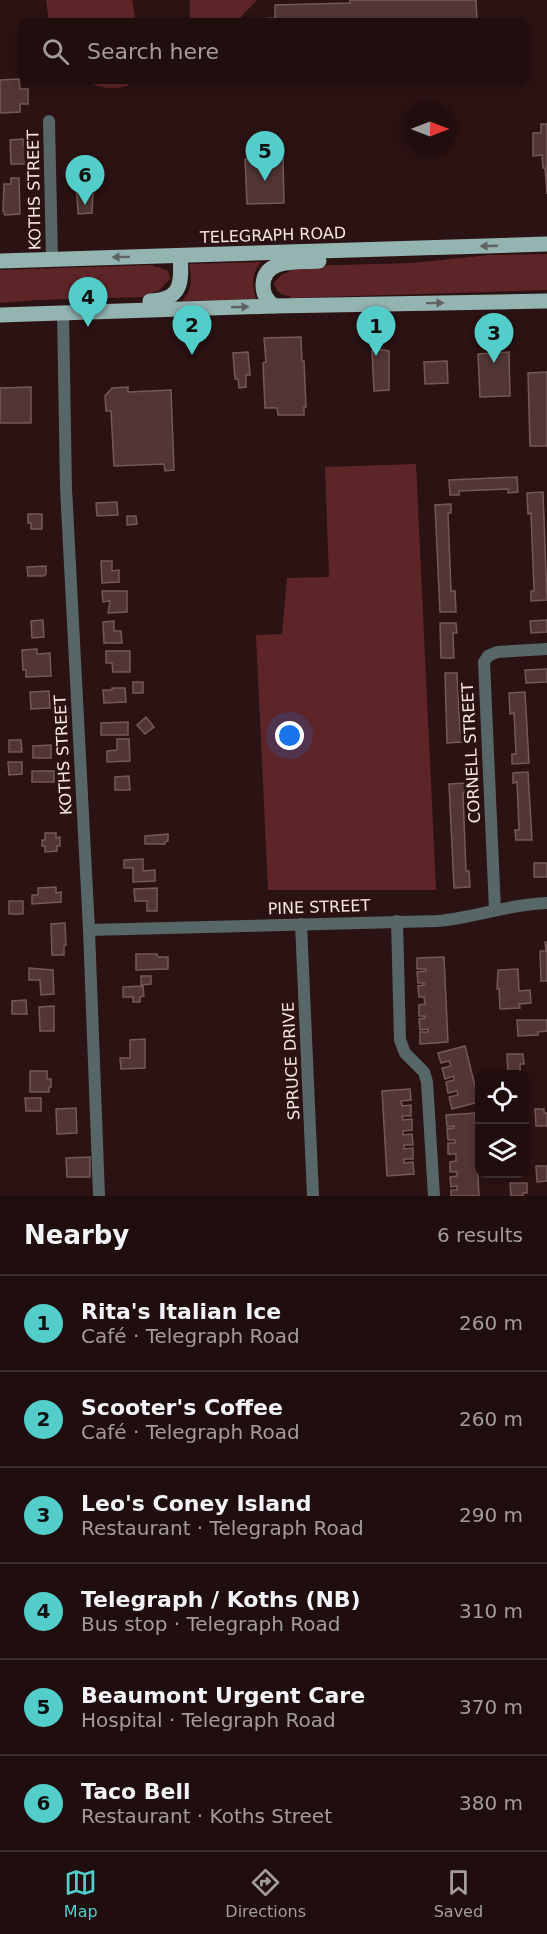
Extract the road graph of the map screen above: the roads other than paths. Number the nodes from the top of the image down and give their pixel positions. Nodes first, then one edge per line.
1 (49, 121) dead end
2 (547, 244) edge
3 (446, 248) junction
4 (180, 256) junction
5 (52, 259) junction
6 (0, 261) edge
7 (547, 301) edge
8 (274, 306) junction
9 (0, 307) edge
10 (63, 312) junction
11 (0, 315) edge
12 (547, 649) edge
13 (547, 903) edge
14 (495, 910) junction
15 (397, 921) junction
16 (301, 924) junction
17 (89, 930) junction
18 (99, 1196) edge
19 (313, 1196) edge
20 (434, 1196) edge

1 - 5 street, KOTHS STREET
2 -> 3 main road, TELEGRAPH ROAD
3 - 4 main road, TELEGRAPH ROAD
3 - 8 main road
4 -> 5 main road, TELEGRAPH ROAD
4 - 9 main road
5 - 6 main road, TELEGRAPH ROAD
8 -> 7 main road
10 -> 8 main road
10 - 11 main road
10 - 17 street, KOTHS STREET
12 - 14 street, CORNELL STREET
13 - 14 street, PINE STREET
14 - 15 street, PINE STREET
15 - 16 street, PINE STREET
15 - 20 street
16 - 17 street, PINE STREET
16 - 19 street, SPRUCE DRIVE
17 - 18 street, KOTHS STREET

